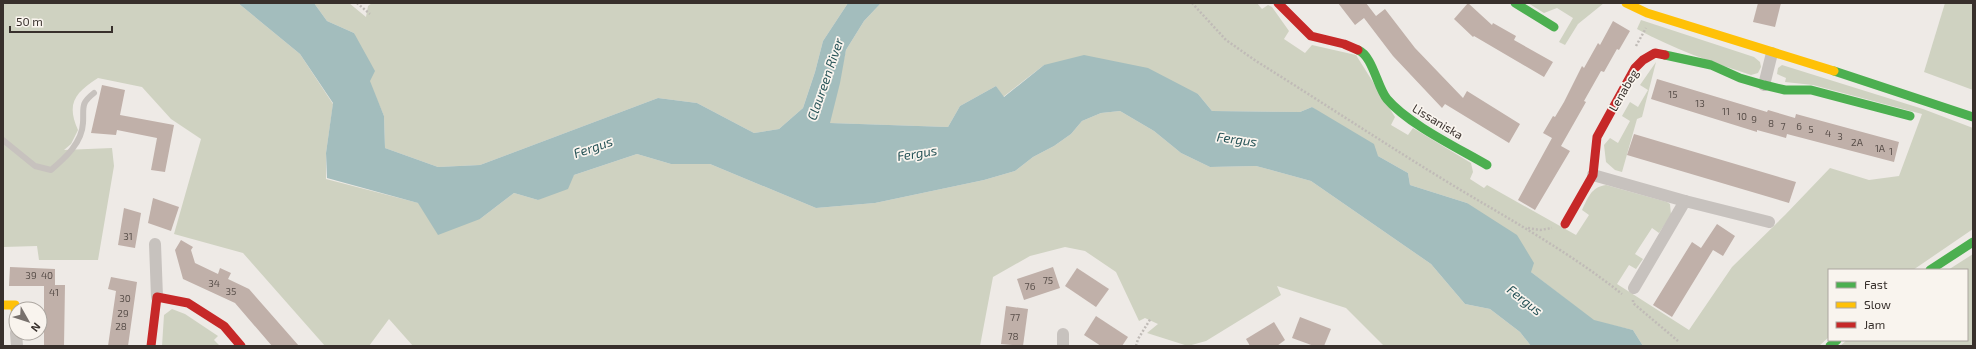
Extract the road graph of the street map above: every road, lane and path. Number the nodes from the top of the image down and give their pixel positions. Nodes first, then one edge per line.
1 (357, 3) edge
2 (1192, 3) edge
3 (1278, 3) edge
4 (1515, 3) edge
5 (1626, 3) edge
6 (370, 14) dead end
7 (1554, 27) dead end
8 (1772, 53) junction
9 (1764, 85) junction
10 (94, 93) dead end
11 (1910, 116) dead end
12 (1973, 117) edge
13 (3, 140) edge
14 (1488, 165) dead end
15 (1593, 175) junction
16 (1685, 201) junction
17 (1769, 222) dead end
18 (1565, 224) joint
19 (1525, 227) junction
20 (1973, 242) edge
21 (154, 244) dead end
22 (1932, 269) edge
23 (1634, 288) junction
24 (157, 297) junction
25 (1151, 318) dead end
26 (1063, 334) dead end
27 (1678, 341) dead end
28 (151, 346) edge
29 (241, 346) edge
30 (1063, 346) edge
31 (1136, 346) edge

1 - 6 path
2 - 19 path
3 - 14 street, Lissaniska
4 - 7 street
5 - 8 street
8 - 9 street
8 - 12 street
9 - 11 street, Lenabeg
9 - 15 street, Lenabeg
10 - 13 lane
15 - 16 street
15 - 18 street, Lenabeg
16 - 17 street
16 - 23 street
18 - 19 path
19 - 23 path
20 - 22 street
21 - 24 street
23 - 27 path
24 - 28 street
24 - 29 street
25 - 31 path
26 - 30 street

